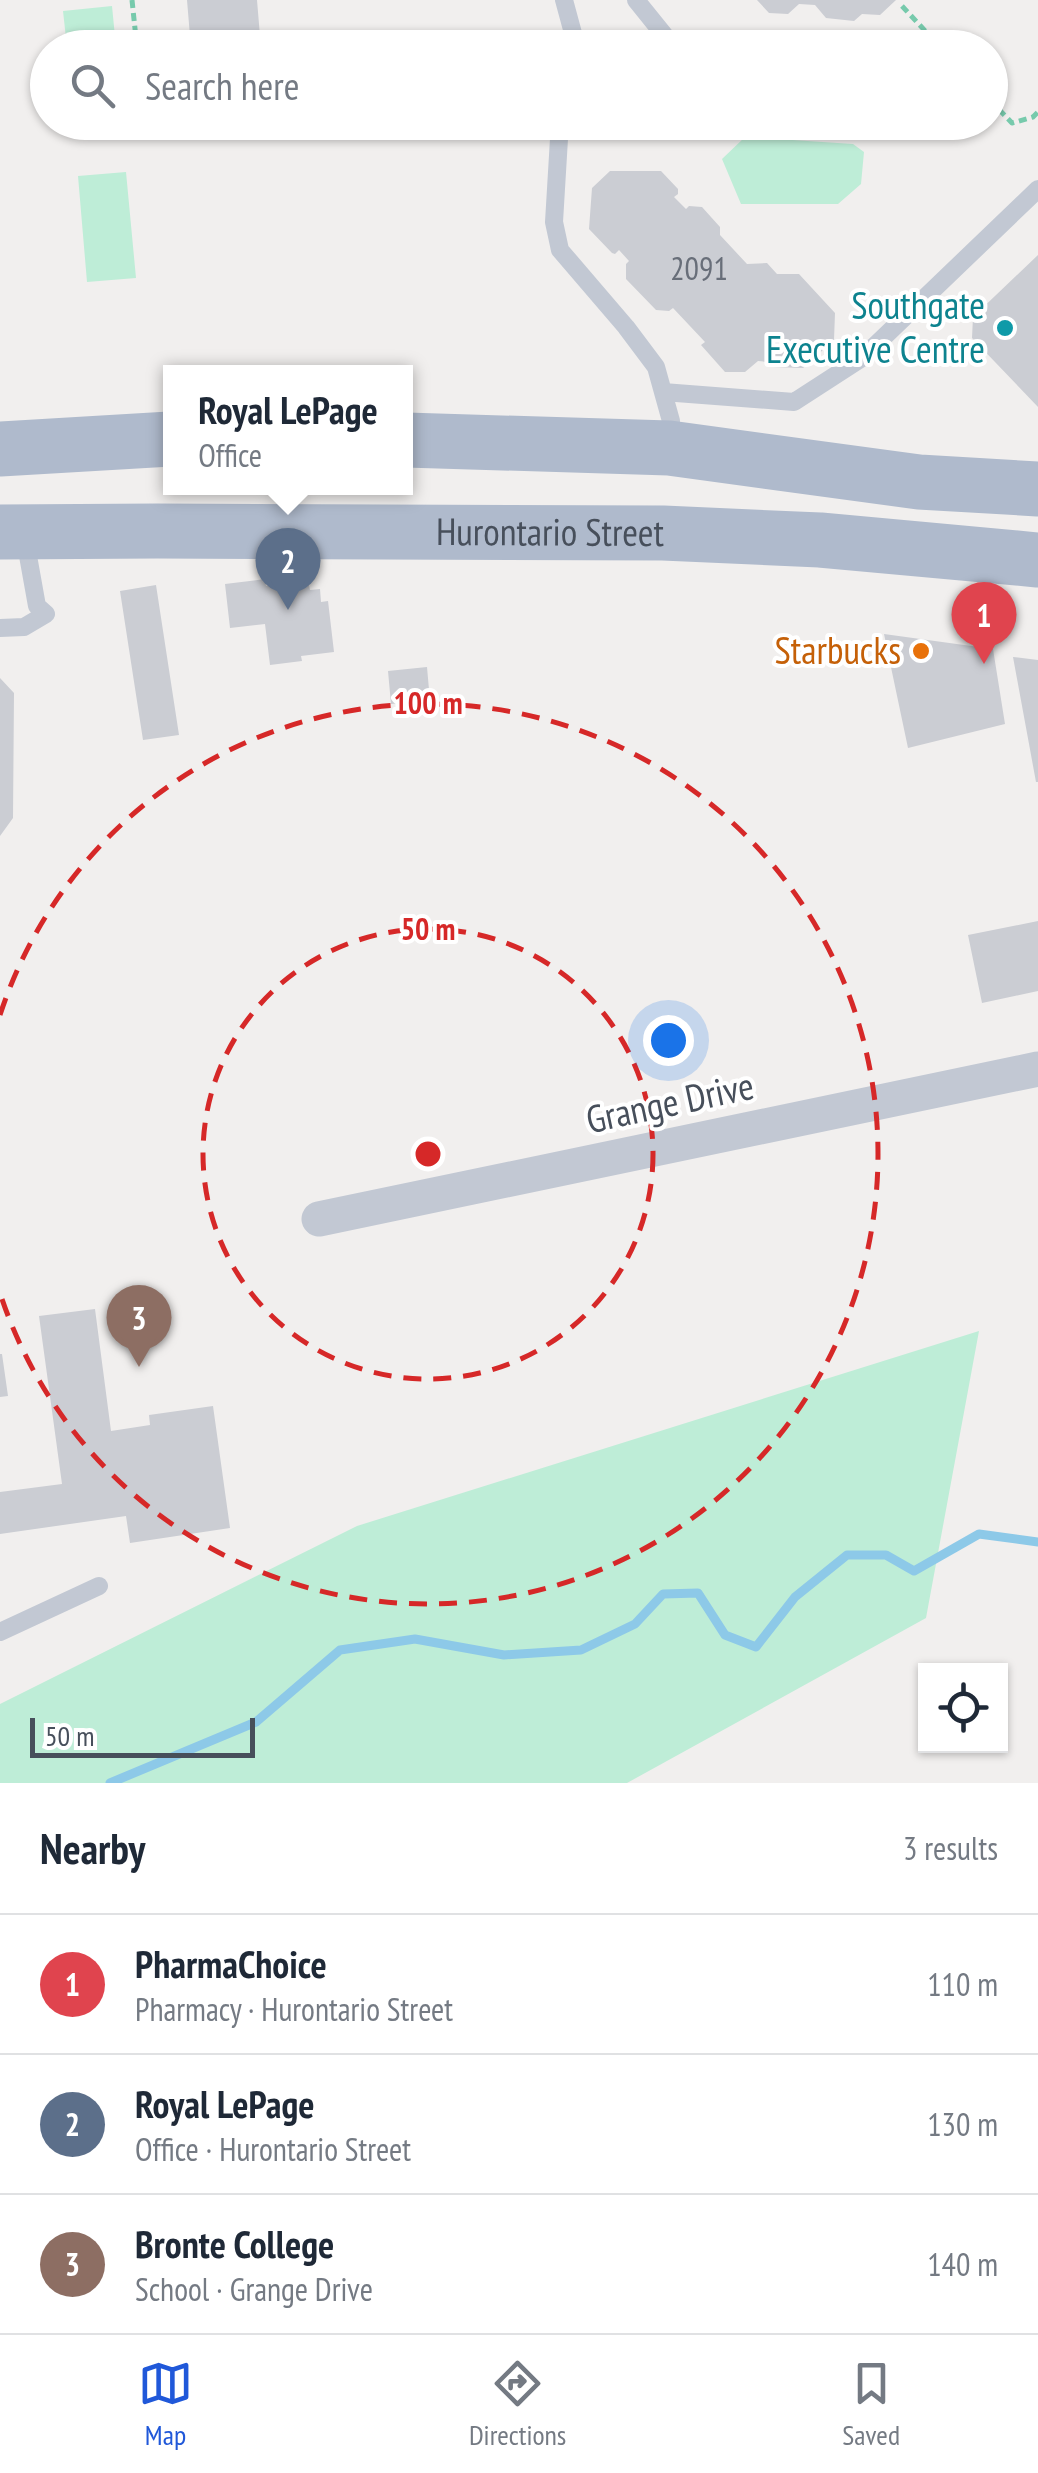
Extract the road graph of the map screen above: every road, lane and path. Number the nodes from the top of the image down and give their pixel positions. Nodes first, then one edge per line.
1 (132, 0) edge
2 (564, 0) edge
3 (636, 0) edge
4 (902, 6) dead end
5 (134, 30) edge
6 (572, 30) edge
7 (661, 30) edge
8 (924, 30) edge
9 (1036, 117) edge
10 (1008, 119) edge
11 (559, 140) edge
12 (1038, 189) edge
13 (663, 392) junction
14 (163, 440) edge
15 (413, 440) edge
16 (669, 448) junction
17 (0, 449) edge
18 (1038, 489) edge
19 (12, 532) edge
20 (1038, 560) edge
21 (0, 628) edge
22 (1038, 1069) edge
23 (318, 1219) dead end
24 (99, 1586) dead end
25 (0, 1632) edge

1 - 5 path
2 - 6 lane
3 - 7 lane
4 - 8 path
9 - 10 path
11 - 13 lane
12 - 13 lane
13 - 16 lane
14 - 17 main road
15 - 16 main road
16 - 18 main road
19 - 20 main road, Hurontario Street
19 - 21 lane
22 - 23 street, Grange Drive
24 - 25 lane

